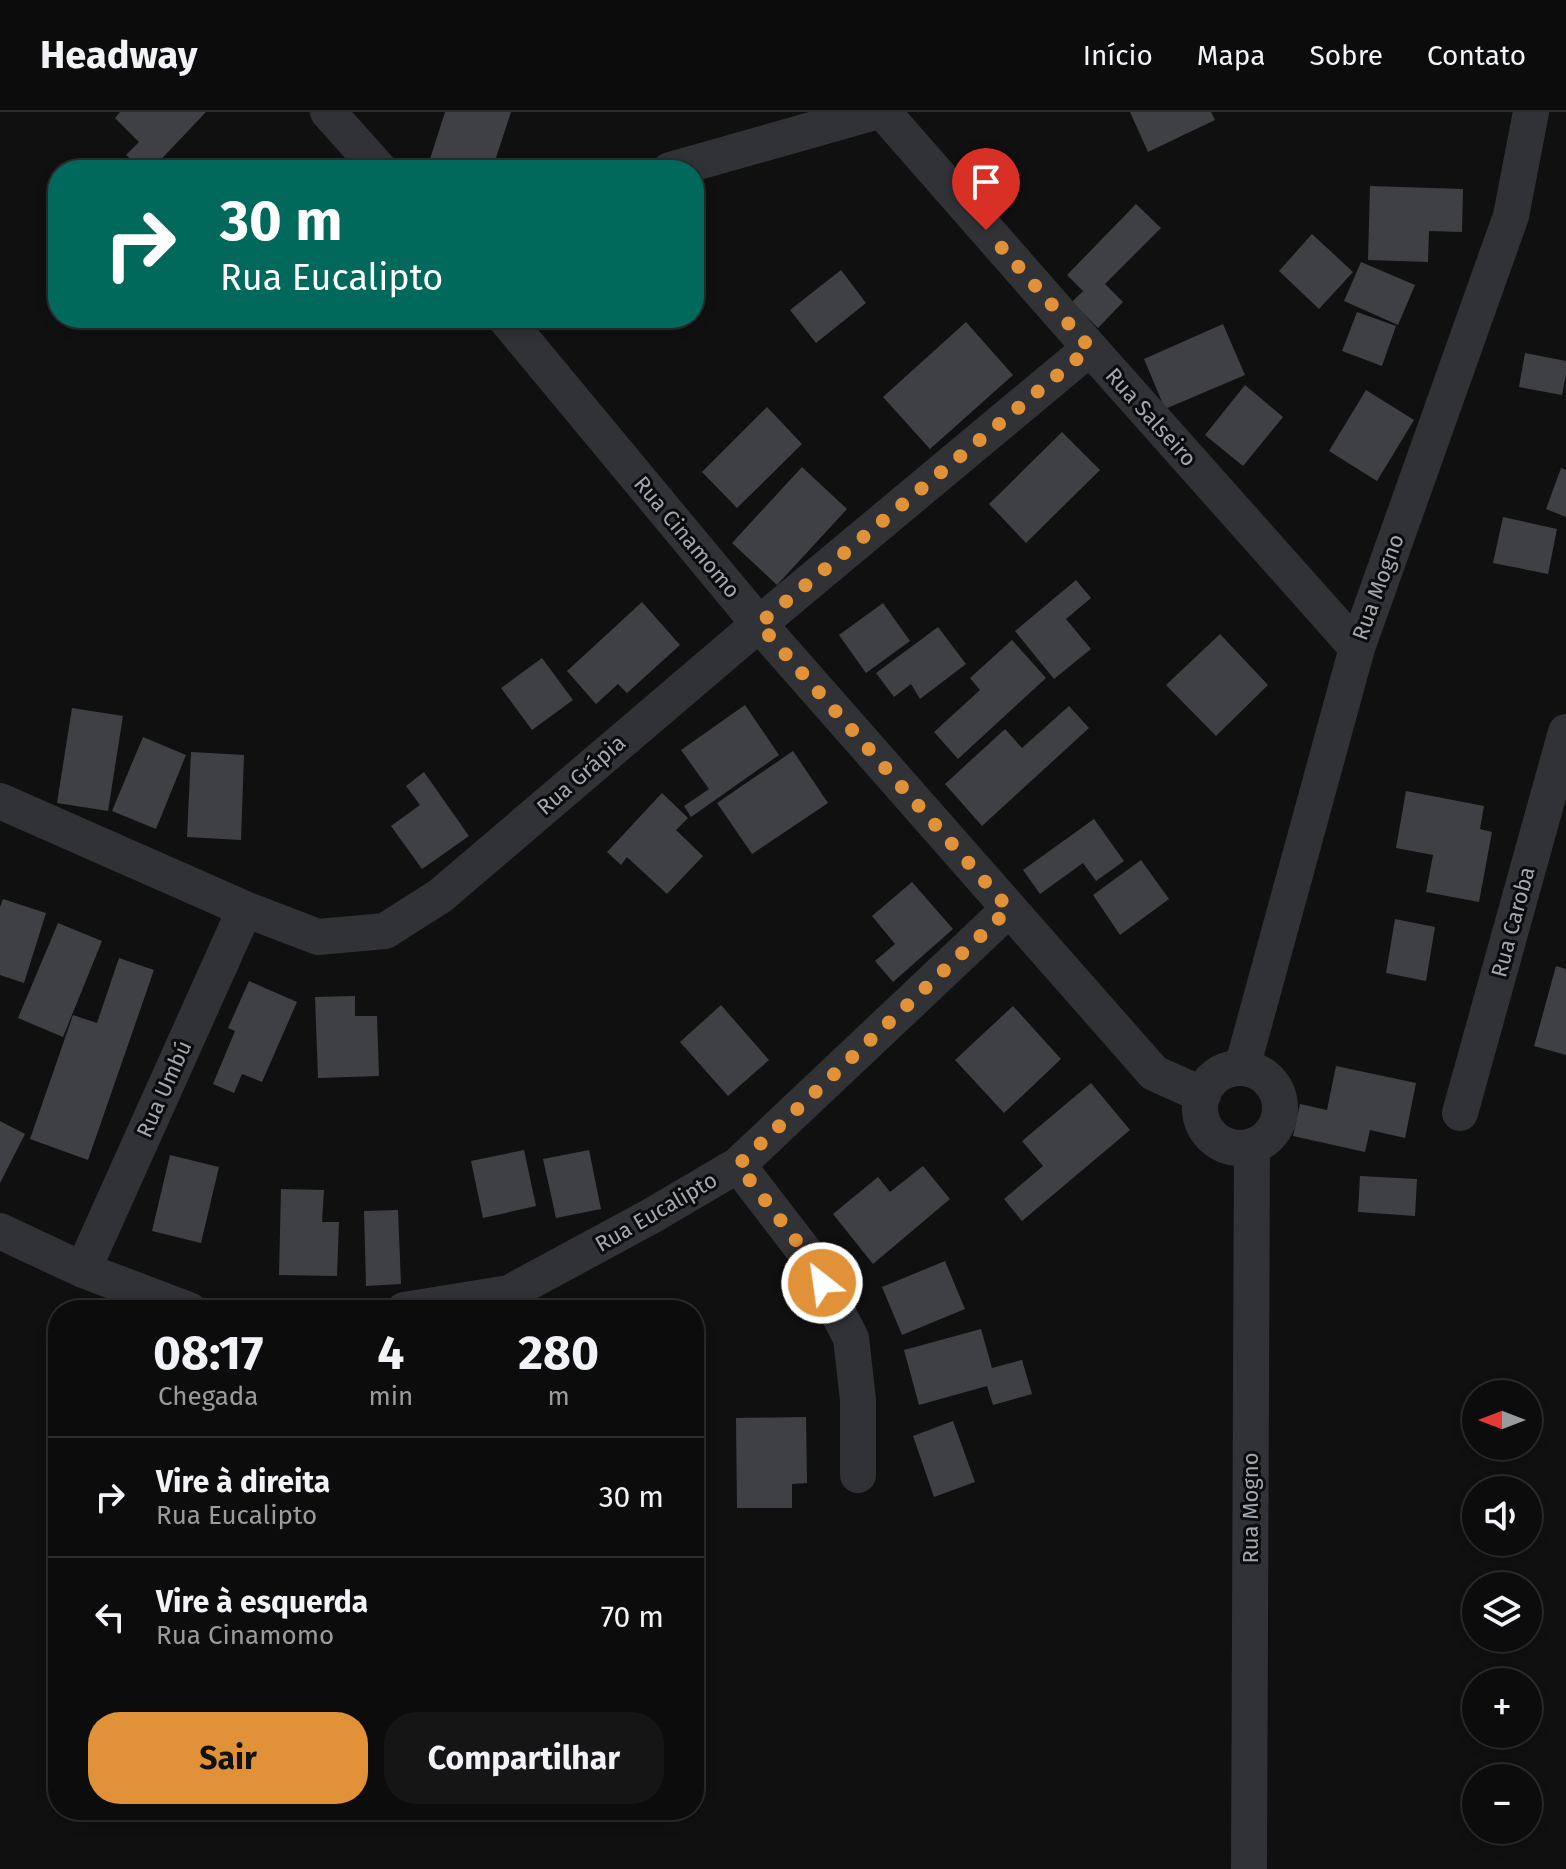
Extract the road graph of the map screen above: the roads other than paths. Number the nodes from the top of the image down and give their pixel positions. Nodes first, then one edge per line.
1 (328, 112) edge
2 (875, 112) edge
3 (883, 112) edge
4 (1531, 112) edge
5 (371, 160) edge
6 (704, 160) edge
7 (513, 328) edge
8 (1090, 348) junction
9 (759, 624) junction
10 (1357, 648) junction
11 (1566, 732) edge
12 (0, 801) edge
13 (245, 909) junction
14 (1009, 909) junction
15 (1242, 1068) junction
16 (1203, 1095) junction
17 (1460, 1113) dead end
18 (1252, 1147) junction
19 (738, 1165) junction
20 (0, 1231) edge
21 (83, 1270) junction
22 (162, 1300) edge
23 (466, 1300) edge
24 (858, 1475) dead end
25 (1249, 1869) edge

1 - 5 street
2 - 6 street
3 - 8 street, Rua Salseiro
4 - 10 street, Rua Mogno
7 - 9 street, Rua Cinamomo
8 - 9 street, Rua Grápia
8 - 10 street, Rua Salseiro
9 - 13 street, Rua Grápia
9 - 14 street, Rua Cinamomo
10 - 15 street, Rua Mogno
11 - 17 street, Rua Caroba
12 - 13 street, Rua Grápia
13 - 21 street, Rua Umbú
14 - 16 street, Rua Cinamomo
14 - 19 street, Rua Eucalipto
15 - 16 street
15 - 18 street
16 - 18 street
18 - 25 street, Rua Mogno
19 - 23 street, Rua Eucalipto
19 - 24 street
20 - 21 street
21 - 22 street

